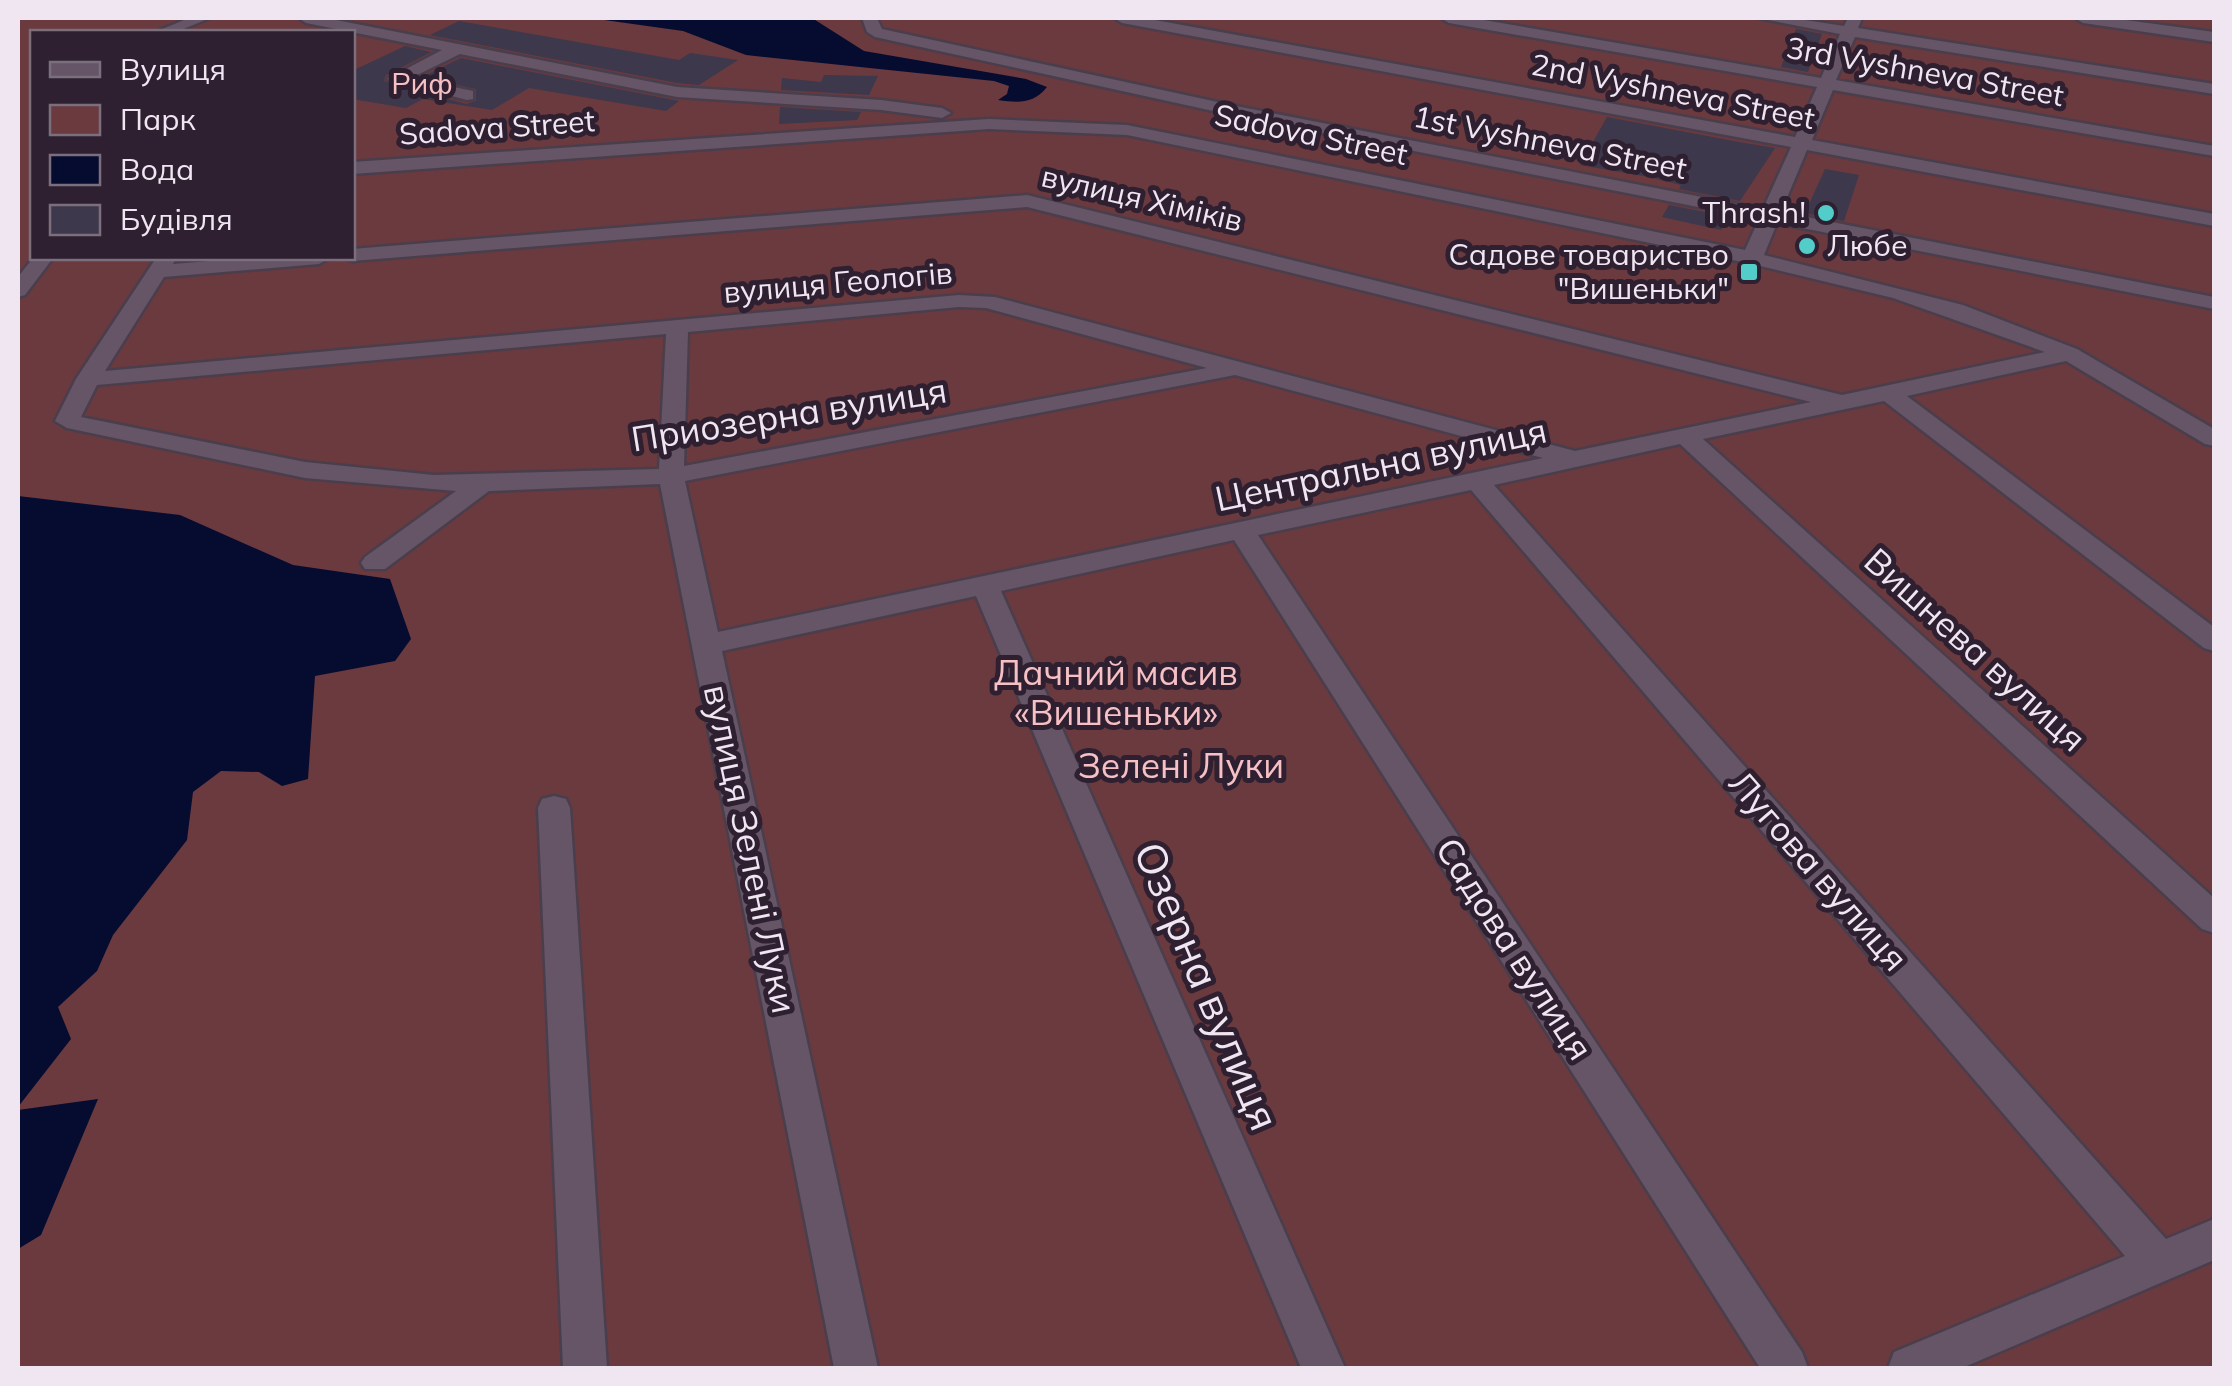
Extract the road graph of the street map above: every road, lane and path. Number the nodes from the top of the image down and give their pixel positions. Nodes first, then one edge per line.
1 (202, 18) edge
2 (306, 18) edge
3 (364, 18) edge
4 (1122, 18) edge
5 (1449, 18) edge
6 (1766, 18) edge
7 (2083, 18) edge
8 (1852, 24) edge
9 (873, 25) edge
10 (337, 29) edge
11 (169, 30) edge
12 (355, 32) edge
13 (2214, 37) edge
14 (457, 49) junction
15 (1827, 82) junction
16 (2214, 89) edge
17 (466, 95) dead end
18 (989, 124) junction
19 (1800, 144) junction
20 (2214, 151) edge
21 (355, 168) edge
22 (1769, 217) junction
23 (2214, 220) edge
24 (355, 255) edge
25 (1752, 258) junction
26 (41, 260) edge
27 (267, 260) edge
28 (162, 264) edge
29 (18, 291) edge
30 (2214, 303) edge
31 (676, 328) junction
32 (2069, 354) junction
33 (1235, 369) junction
34 (88, 379) junction
35 (1887, 392) junction
36 (1841, 402) junction
37 (1685, 436) junction
38 (2214, 439) edge
39 (1576, 459) junction
40 (671, 476) junction
41 (1476, 480) junction
42 (483, 483) junction
43 (1241, 530) junction
44 (375, 563) dead end
45 (985, 585) junction
46 (2214, 641) edge
47 (708, 644) junction
48 (554, 808) dead end
49 (2214, 919) edge
50 (2214, 1239) edge
51 (2159, 1262) junction
52 (585, 1368) edge
53 (856, 1368) edge
54 (1323, 1368) edge
55 (1786, 1368) edge
56 (1910, 1368) edge

1 - 11 street
2 - 10 street
3 - 10 street
4 - 19 street, 2nd Vyshneva Street
5 - 15 street, 3rd Vyshneva Street
6 - 8 street
7 - 13 street
8 - 15 street
8 - 16 street
9 - 22 street, 1st Vyshneva Street
12 - 14 street
14 - 17 street
14 - 18 street
15 - 19 street
15 - 20 street, 3rd Vyshneva Street
18 - 21 street, Sadova Street
18 - 25 street, Sadova Street
19 - 22 street
19 - 23 street, 2nd Vyshneva Street
22 - 25 street
22 - 30 street, 1st Vyshneva Street
24 - 36 street, вулиця Хіміків
25 - 32 street, Sadova Street
26 - 29 street
27 - 28 street
28 - 34 street, Приозерна вулиця
31 - 33 street, вулиця Геологів
31 - 34 street, вулиця Геологів
31 - 40 street, вулиця Зелені Луки
32 - 35 street, Центральна вулиця
32 - 38 street, Sadova Street
33 - 39 street, вулиця Геологів
33 - 40 street, Приозерна вулиця
34 - 42 street, Приозерна вулиця
35 - 36 street, Центральна вулиця
35 - 46 street
36 - 37 street, Центральна вулиця
37 - 39 street, Центральна вулиця
37 - 49 street, Вишнева вулиця
39 - 41 street, Центральна вулиця
40 - 42 street, Приозерна вулиця
40 - 47 street, вулиця Зелені Луки
41 - 43 street, Центральна вулиця
41 - 51 street, Лугова вулиця
42 - 44 street
43 - 45 street, Центральна вулиця
43 - 55 street, Садова вулиця
45 - 47 street, Центральна вулиця
45 - 54 street, Озерна вулиця
47 - 53 street, вулиця Зелені Луки
48 - 52 street
50 - 51 street
51 - 56 street

